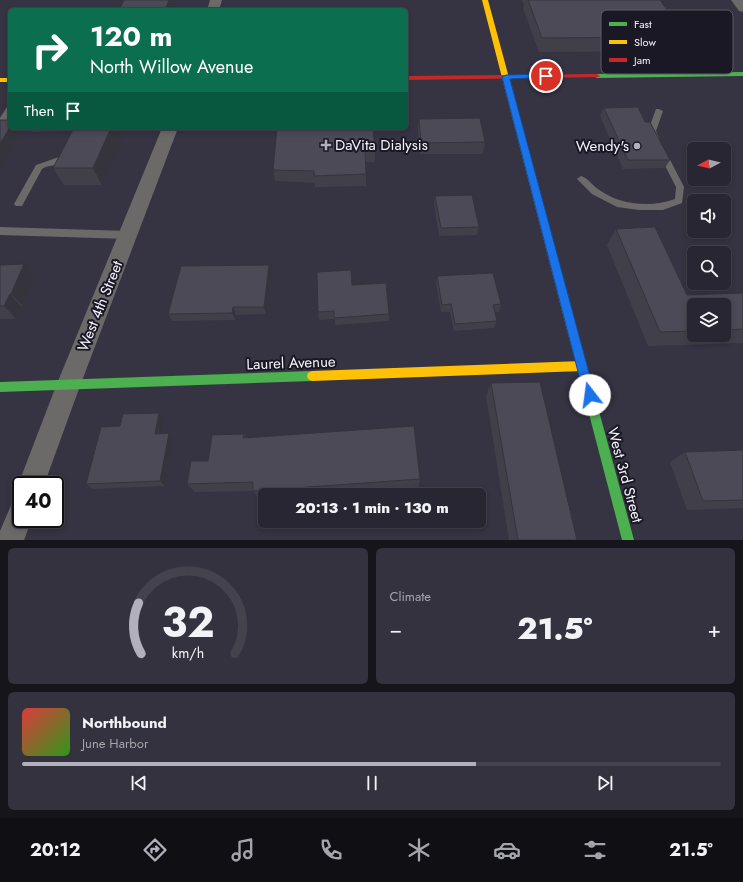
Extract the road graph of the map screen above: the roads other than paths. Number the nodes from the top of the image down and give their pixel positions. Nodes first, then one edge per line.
1 (485, 0) edge
2 (737, 0) edge
3 (743, 8) edge
4 (743, 74) edge
5 (506, 77) junction
6 (408, 78) edge
7 (659, 111) dead end
8 (8, 112) edge
9 (2, 121) edge
10 (78, 130) edge
11 (169, 130) edge
12 (581, 179) dead end
13 (19, 204) dead end
14 (0, 231) edge
15 (128, 235) junction
16 (582, 366) junction
17 (68, 386) junction
18 (0, 388) edge
19 (34, 476) edge
20 (15, 528) edge
21 (10, 540) edge
22 (628, 540) edge

1 - 5 street, West 3rd Street
2 - 3 street
4 - 5 street
5 - 6 street
5 - 16 street, West 3rd Street
7 - 12 lane
8 - 9 lane
10 - 13 lane
11 - 15 street, West 4th Street
14 - 15 lane
15 - 17 street, West 4th Street
16 - 17 street, Laurel Avenue
16 - 22 street, West 3rd Street
17 - 18 street, Laurel Avenue
17 - 19 street, West 4th Street
20 - 21 street

